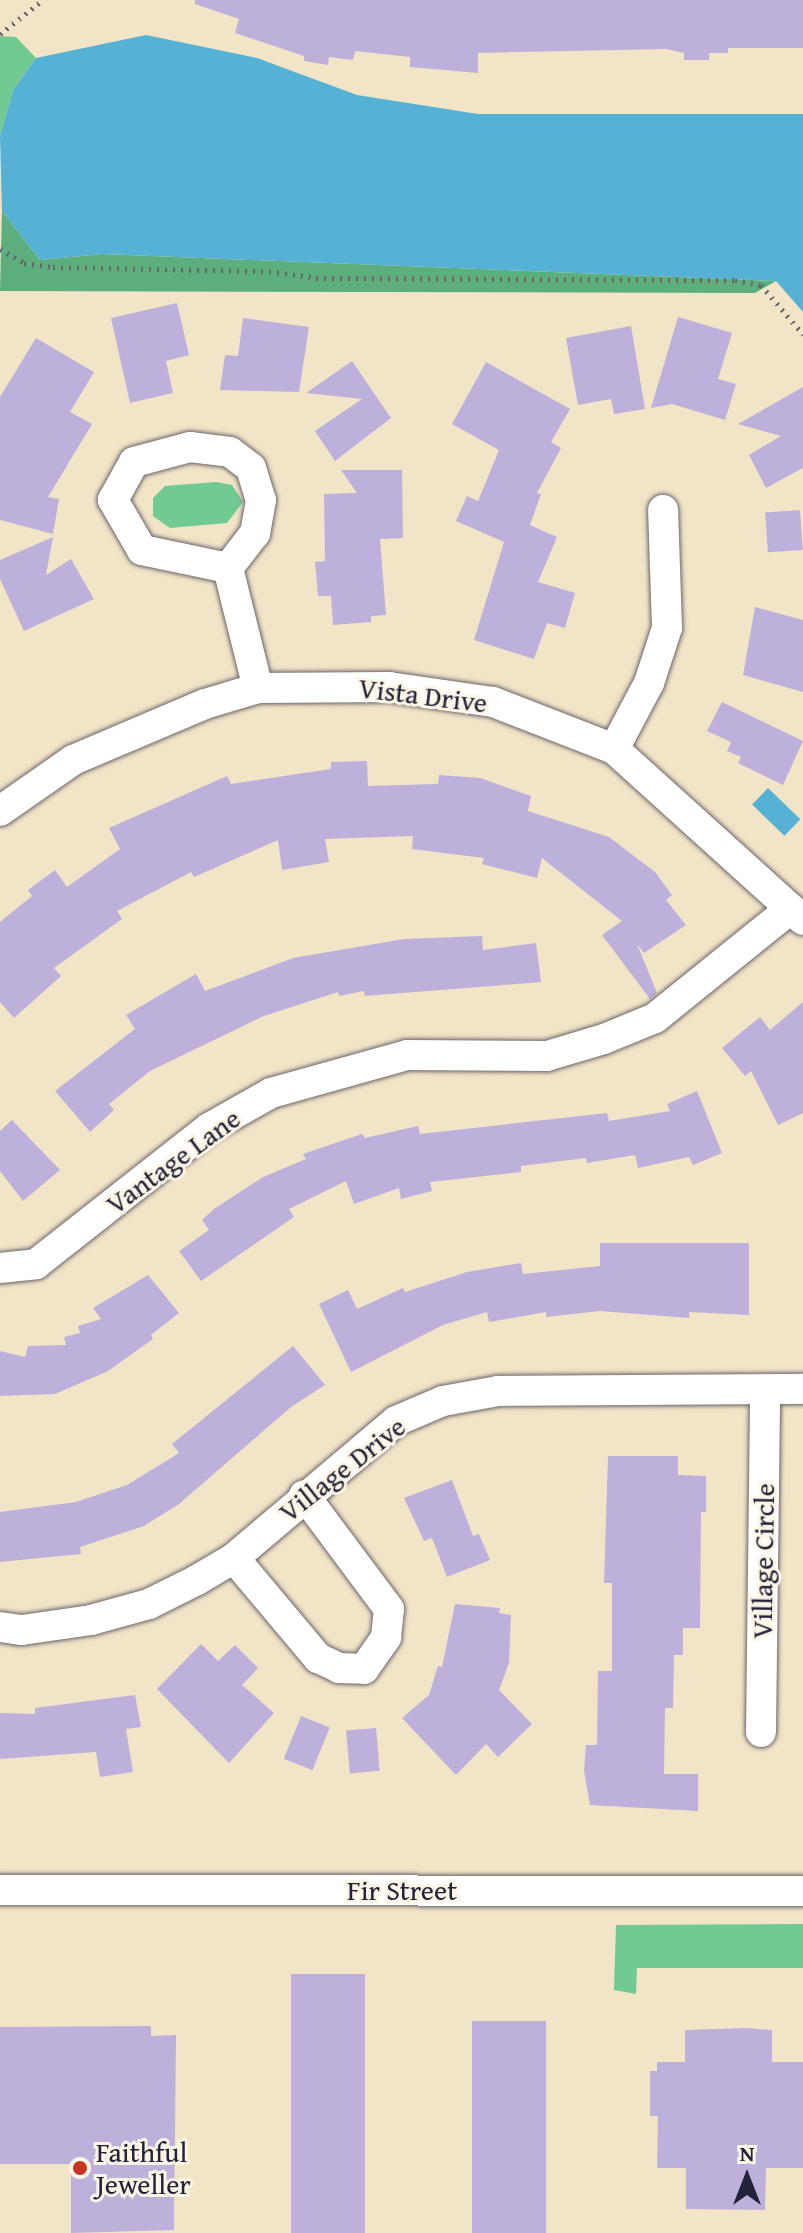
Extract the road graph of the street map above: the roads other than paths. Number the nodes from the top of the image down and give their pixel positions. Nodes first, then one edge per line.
1 (663, 510) dead end
2 (228, 568) junction
3 (258, 688) junction
4 (614, 749) junction
5 (0, 811) edge
6 (797, 914) edge
7 (0, 1268) edge
8 (803, 1389) edge
9 (765, 1390) junction
10 (304, 1495) junction
11 (234, 1558) junction
12 (0, 1627) edge
13 (761, 1732) dead end
14 (0, 1890) edge
15 (803, 1891) edge

1 - 4 street
2 - 2 street
2 - 3 street
3 - 4 street, Vista Drive
3 - 5 street, Vista Drive
4 - 6 street, Vista Drive
6 - 7 street, Vantage Lane
8 - 9 street, Village Drive
9 - 10 street, Village Drive
9 - 13 street, Village Circle
10 - 11 street, Village Drive
10 - 11 street
11 - 12 street, Village Drive
14 - 15 street, Fir Street

